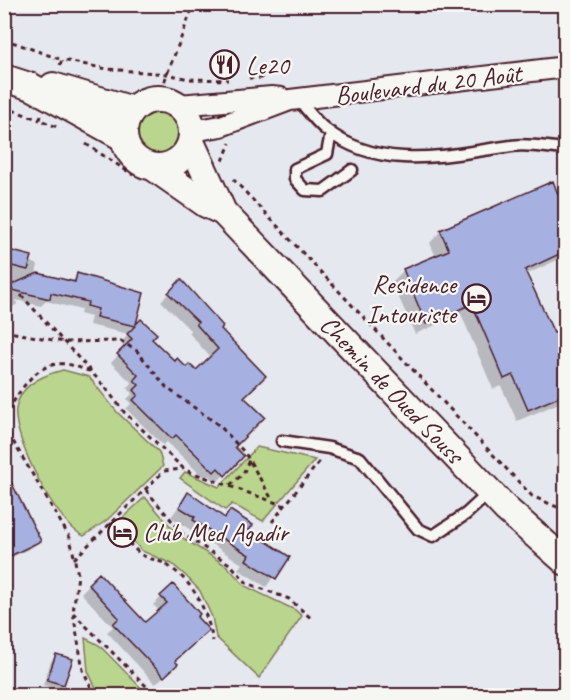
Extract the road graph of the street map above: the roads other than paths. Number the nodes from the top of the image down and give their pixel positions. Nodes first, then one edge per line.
1 (566, 67) edge
2 (4, 78) edge
3 (44, 90) junction
4 (287, 98) junction
5 (169, 102) junction
6 (133, 110) junction
7 (331, 133) junction
8 (192, 136) junction
9 (124, 138) junction
10 (566, 148) edge
11 (352, 170) dead end
12 (144, 172) junction
13 (223, 212) junction
14 (282, 441) dead end
15 (490, 492) junction
16 (566, 562) edge

1 - 4 street, Boulevard du 20 Août
2 - 3 street
3 - 6 street
3 - 9 street
4 - 5 street, Boulevard du 20 Août
4 - 7 lane
4 - 8 street, Boulevard du 20 Août
5 - 6 street
5 - 8 street
6 - 9 street
7 - 10 lane
7 - 11 lane
8 - 12 street
8 - 13 street, Chemin de Oued Souss
9 - 12 street
12 - 13 street, Chemin de Oued Souss
13 - 15 street, Chemin de Oued Souss
14 - 15 lane
15 - 16 street, Chemin de Oued Souss

